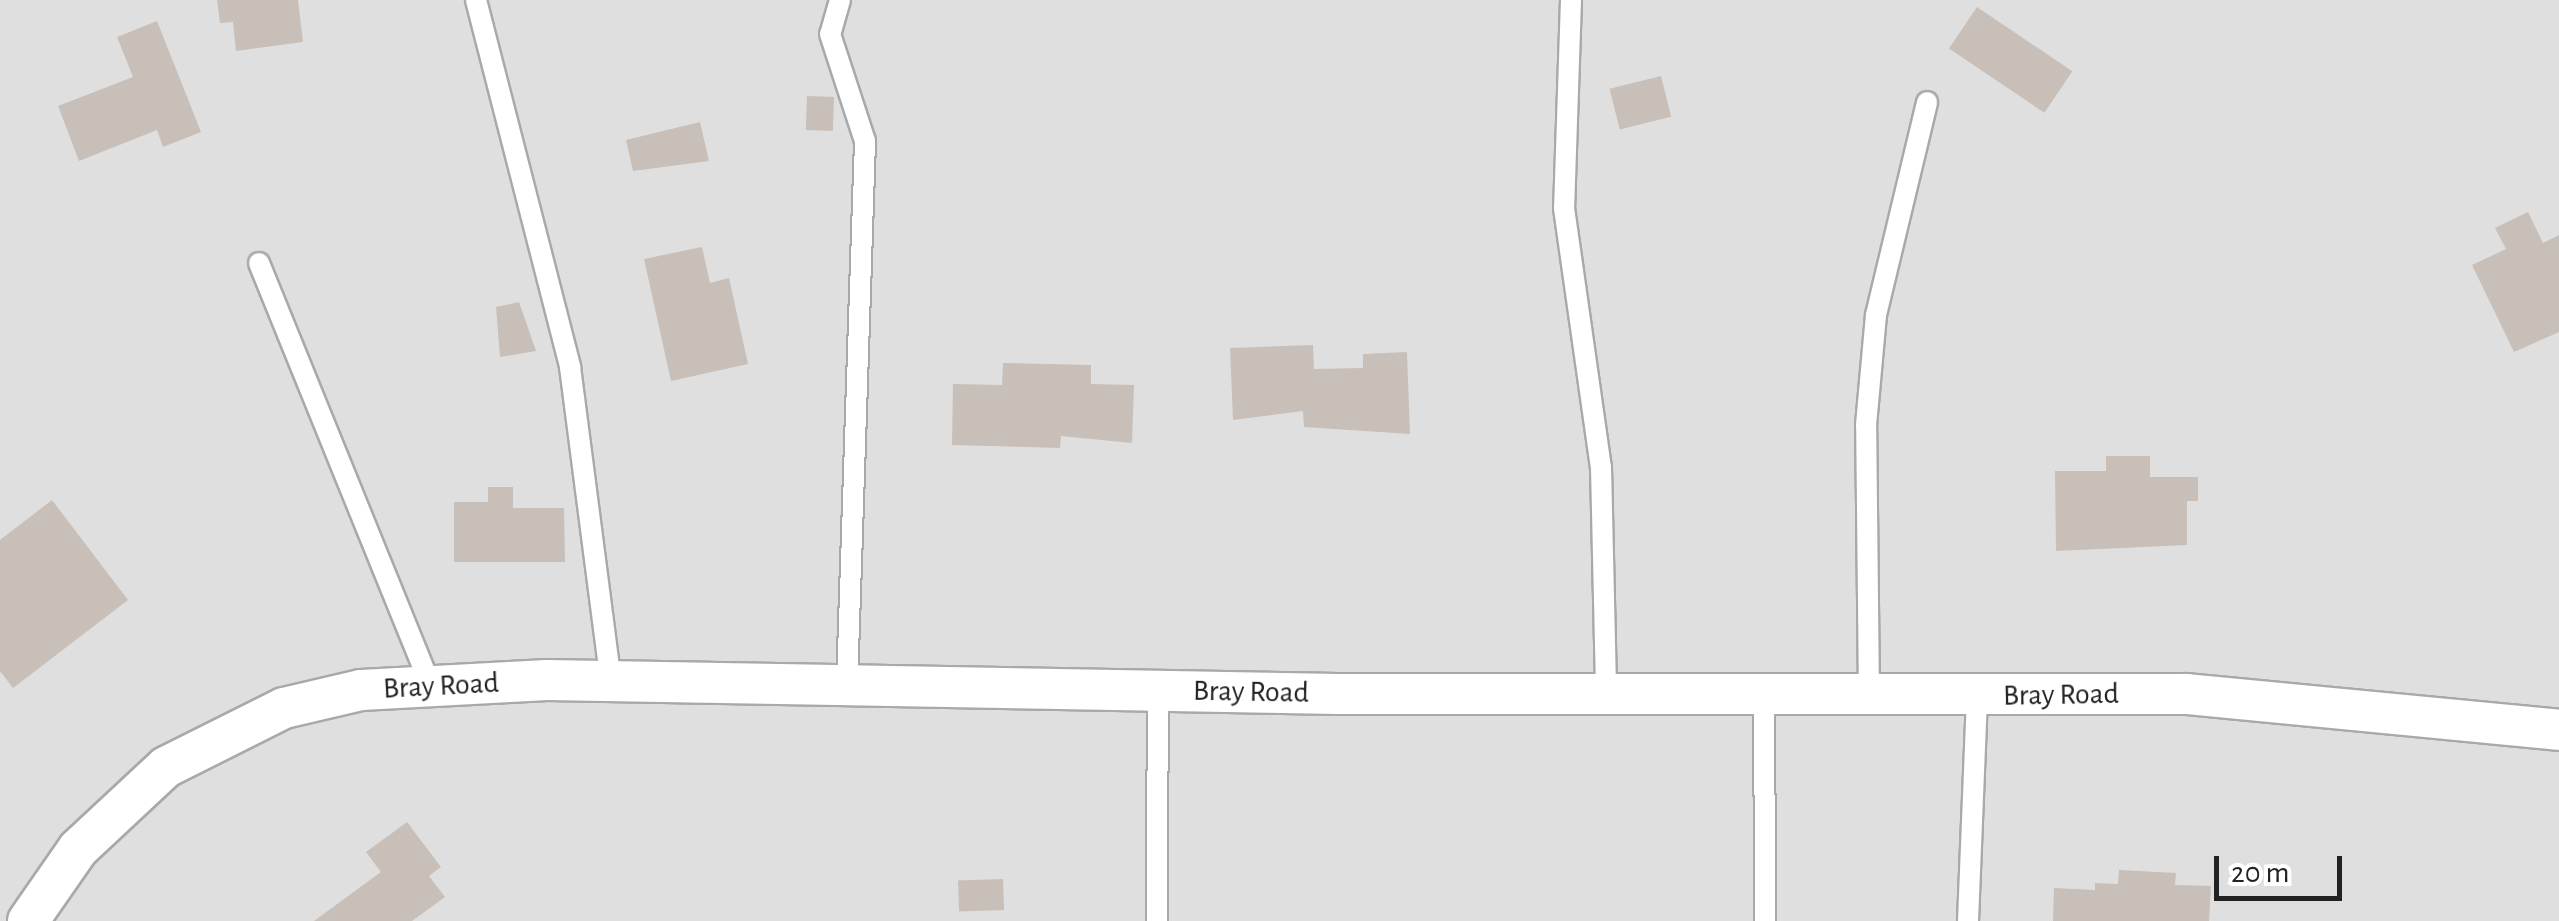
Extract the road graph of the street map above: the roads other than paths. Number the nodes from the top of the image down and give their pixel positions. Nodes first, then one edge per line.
1 (476, 0) edge
2 (840, 0) edge
3 (1571, 0) edge
4 (1927, 102) dead end
5 (259, 263) dead end
6 (611, 683) junction
7 (847, 684) junction
8 (431, 686) junction
9 (1158, 690) junction
10 (1606, 696) junction
11 (1977, 696) junction
12 (1764, 697) junction
13 (1869, 697) junction
14 (2559, 730) edge
15 (28, 921) edge
16 (1157, 921) edge
17 (1765, 921) edge
18 (1968, 921) edge

1 - 6 lane
2 - 7 lane
3 - 10 lane
4 - 13 lane
5 - 8 lane
6 - 7 street, Bray Road
6 - 8 street, Bray Road
7 - 9 street, Bray Road
8 - 15 street, Bray Road
9 - 10 street, Bray Road
9 - 16 lane
10 - 12 street, Bray Road
11 - 13 street, Bray Road
11 - 14 street, Bray Road
11 - 18 lane
12 - 13 street, Bray Road
12 - 17 lane

